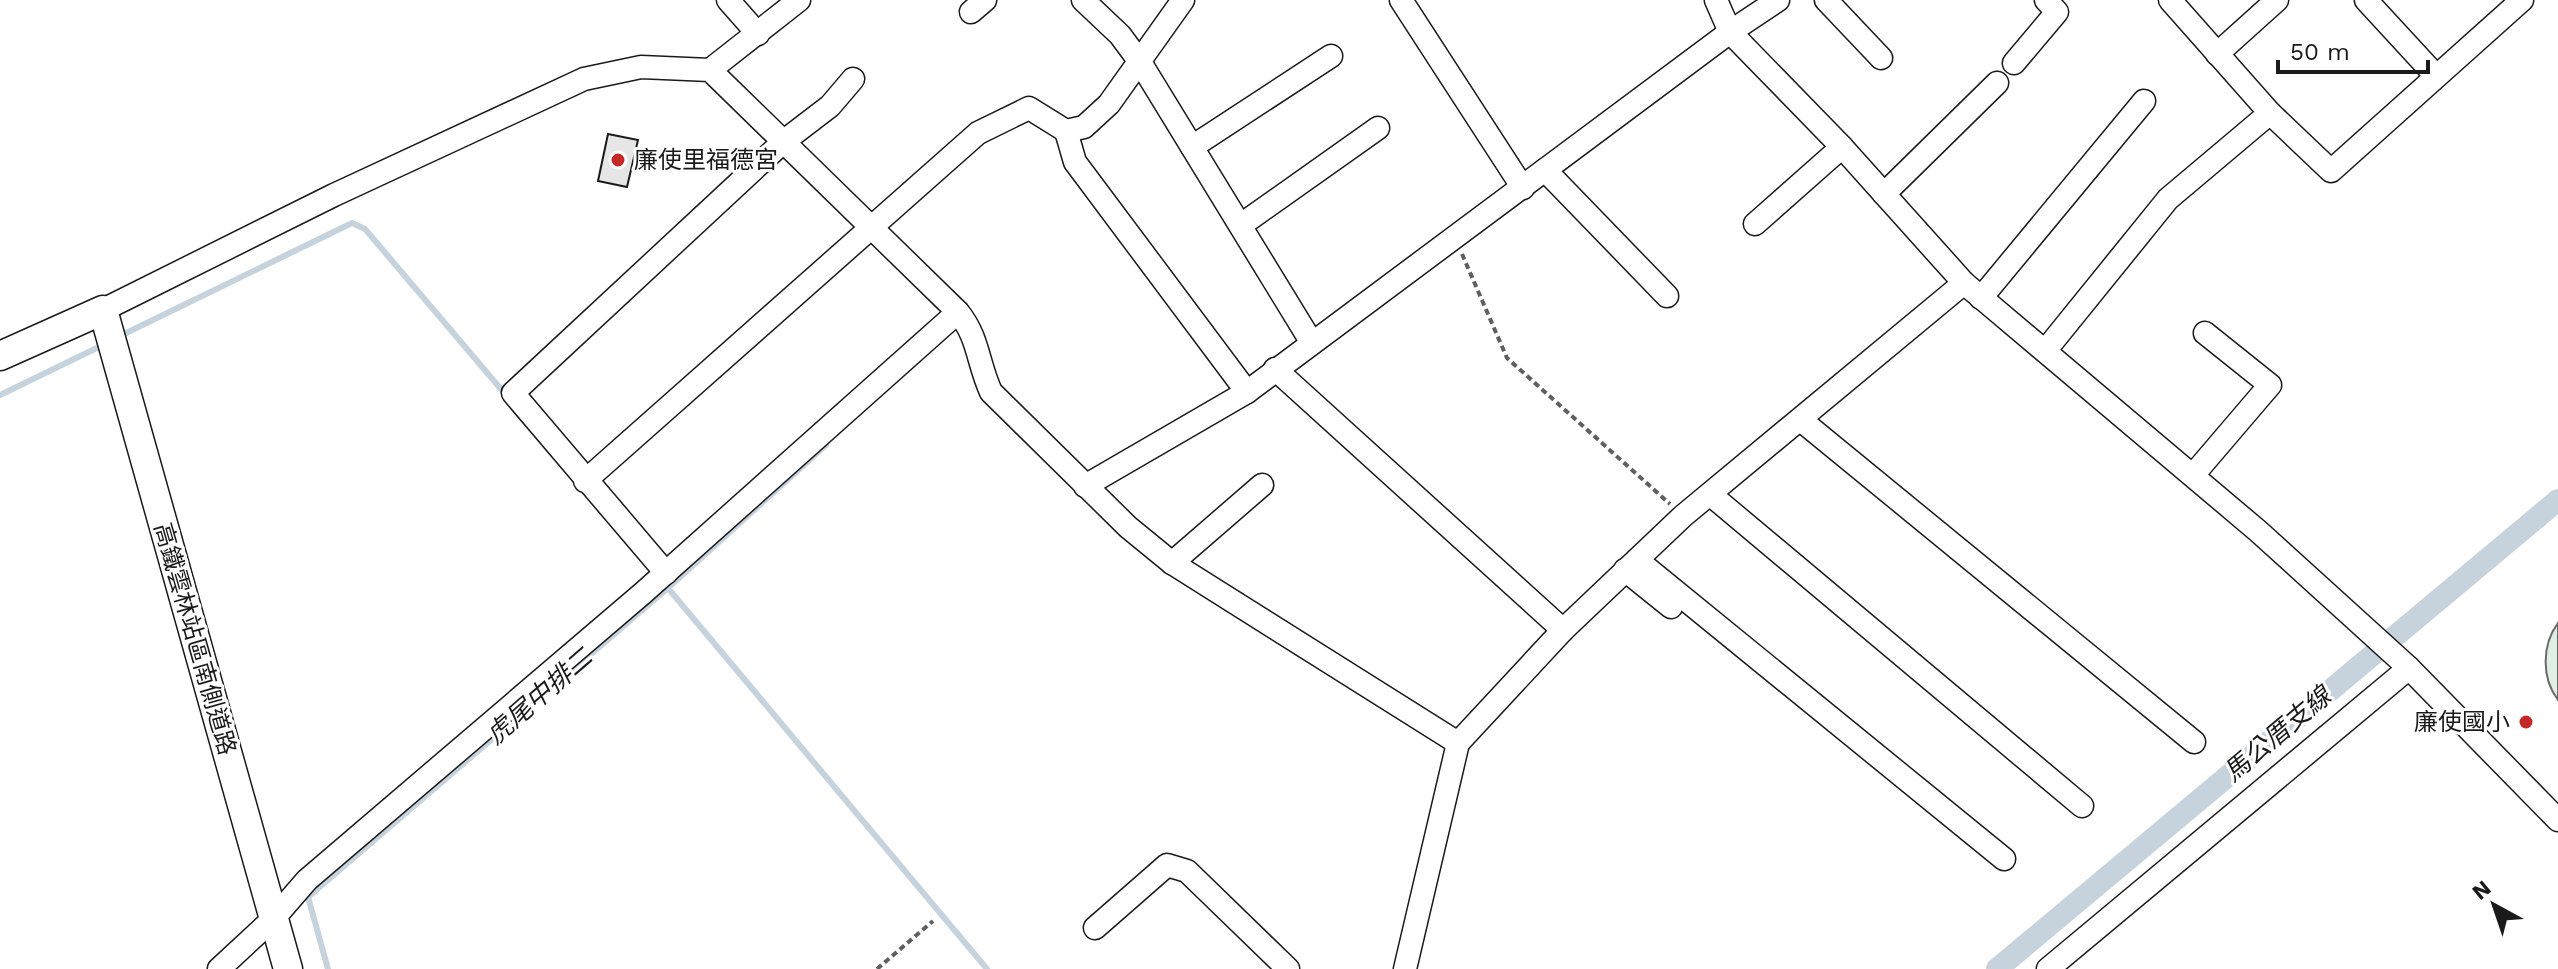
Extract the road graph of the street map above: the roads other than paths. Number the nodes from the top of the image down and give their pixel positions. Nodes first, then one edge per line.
1 (728, 0) edge
2 (799, 0) edge
3 (1083, 0) edge
4 (1183, 0) edge
5 (1401, 0) edge
6 (1716, 0) edge
7 (1778, 0) edge
8 (1826, 0) edge
9 (2046, 0) edge
10 (2170, 0) edge
11 (2277, 0) edge
12 (2366, 0) edge
13 (2522, 0) edge
14 (1730, 32) junction
15 (758, 34) junction
16 (2217, 54) junction
17 (1331, 56) dead end
18 (1881, 58) dead end
19 (1140, 62) junction
20 (2014, 63) dead end
21 (710, 70) junction
22 (2436, 76) junction
23 (853, 79) dead end
24 (1997, 83) dead end
25 (2144, 101) dead end
26 (2270, 113) junction
27 (1378, 128) dead end
28 (1066, 131) junction
29 (783, 142) junction
30 (1192, 147) junction
31 (1842, 147) junction
32 (1545, 170) junction
33 (1523, 188) junction
34 (1884, 194) junction
35 (1755, 224) dead end
36 (1241, 225) junction
37 (871, 229) junction
38 (1973, 291) junction
39 (1667, 296) dead end
40 (103, 310) junction
41 (958, 312) junction
42 (2205, 333) dead end
43 (1312, 343) junction
44 (2045, 351) junction
45 (0, 356) edge
46 (1275, 369) junction
47 (1247, 392) junction
48 (1802, 421) junction
49 (2194, 474) junction
50 (585, 481) junction
51 (1262, 485) dead end
52 (1085, 486) junction
53 (1711, 495) junction
54 (1172, 563) junction
55 (1631, 565) junction
56 (666, 573) junction
57 (1563, 630) junction
58 (2403, 664) junction
59 (2194, 742) dead end
60 (1458, 743) junction
61 (2082, 806) dead end
62 (2558, 820) edge
63 (1999, 862) dead end
64 (274, 918) junction
65 (1095, 928) dead end
66 (219, 969) edge
67 (288, 969) edge
68 (1288, 969) edge
69 (1405, 969) edge
70 (2048, 969) edge

1 - 15 street
2 - 15 street
3 - 19 street
4 - 19 street
5 - 33 street
6 - 14 street
7 - 14 street
8 - 18 street
9 - 20 street
10 - 16 street
11 - 16 street
12 - 22 street
13 - 22 street
14 - 31 street
14 - 32 street
15 - 21 street
16 - 26 street
17 - 30 street
19 - 28 street
19 - 30 street
21 - 29 street
21 - 40 street
22 - 26 street
23 - 29 street
24 - 34 street
25 - 38 street
26 - 44 street
27 - 36 street
28 - 37 street
28 - 47 street
29 - 37 street
29 - 50 street
30 - 36 street
31 - 34 street
31 - 35 street
32 - 33 street
32 - 39 street
33 - 43 street
34 - 38 street
36 - 43 street
37 - 41 street
37 - 50 street
38 - 44 street
38 - 48 street
40 - 45 main road
40 - 64 main road, 高鐵雲林站區南側道路
41 - 52 street
41 - 56 street
42 - 49 street
43 - 46 street
44 - 49 street
46 - 47 street
46 - 57 street
47 - 52 street
48 - 53 street
48 - 59 street
49 - 58 street
50 - 56 street
51 - 54 street
52 - 54 street
53 - 55 street
53 - 61 street
54 - 60 street
55 - 57 street
55 - 63 street
56 - 64 street
57 - 60 street
58 - 62 street
58 - 70 street
60 - 69 street
64 - 66 street
64 - 67 main road, 高鐵雲林站區南側道路
65 - 68 street

